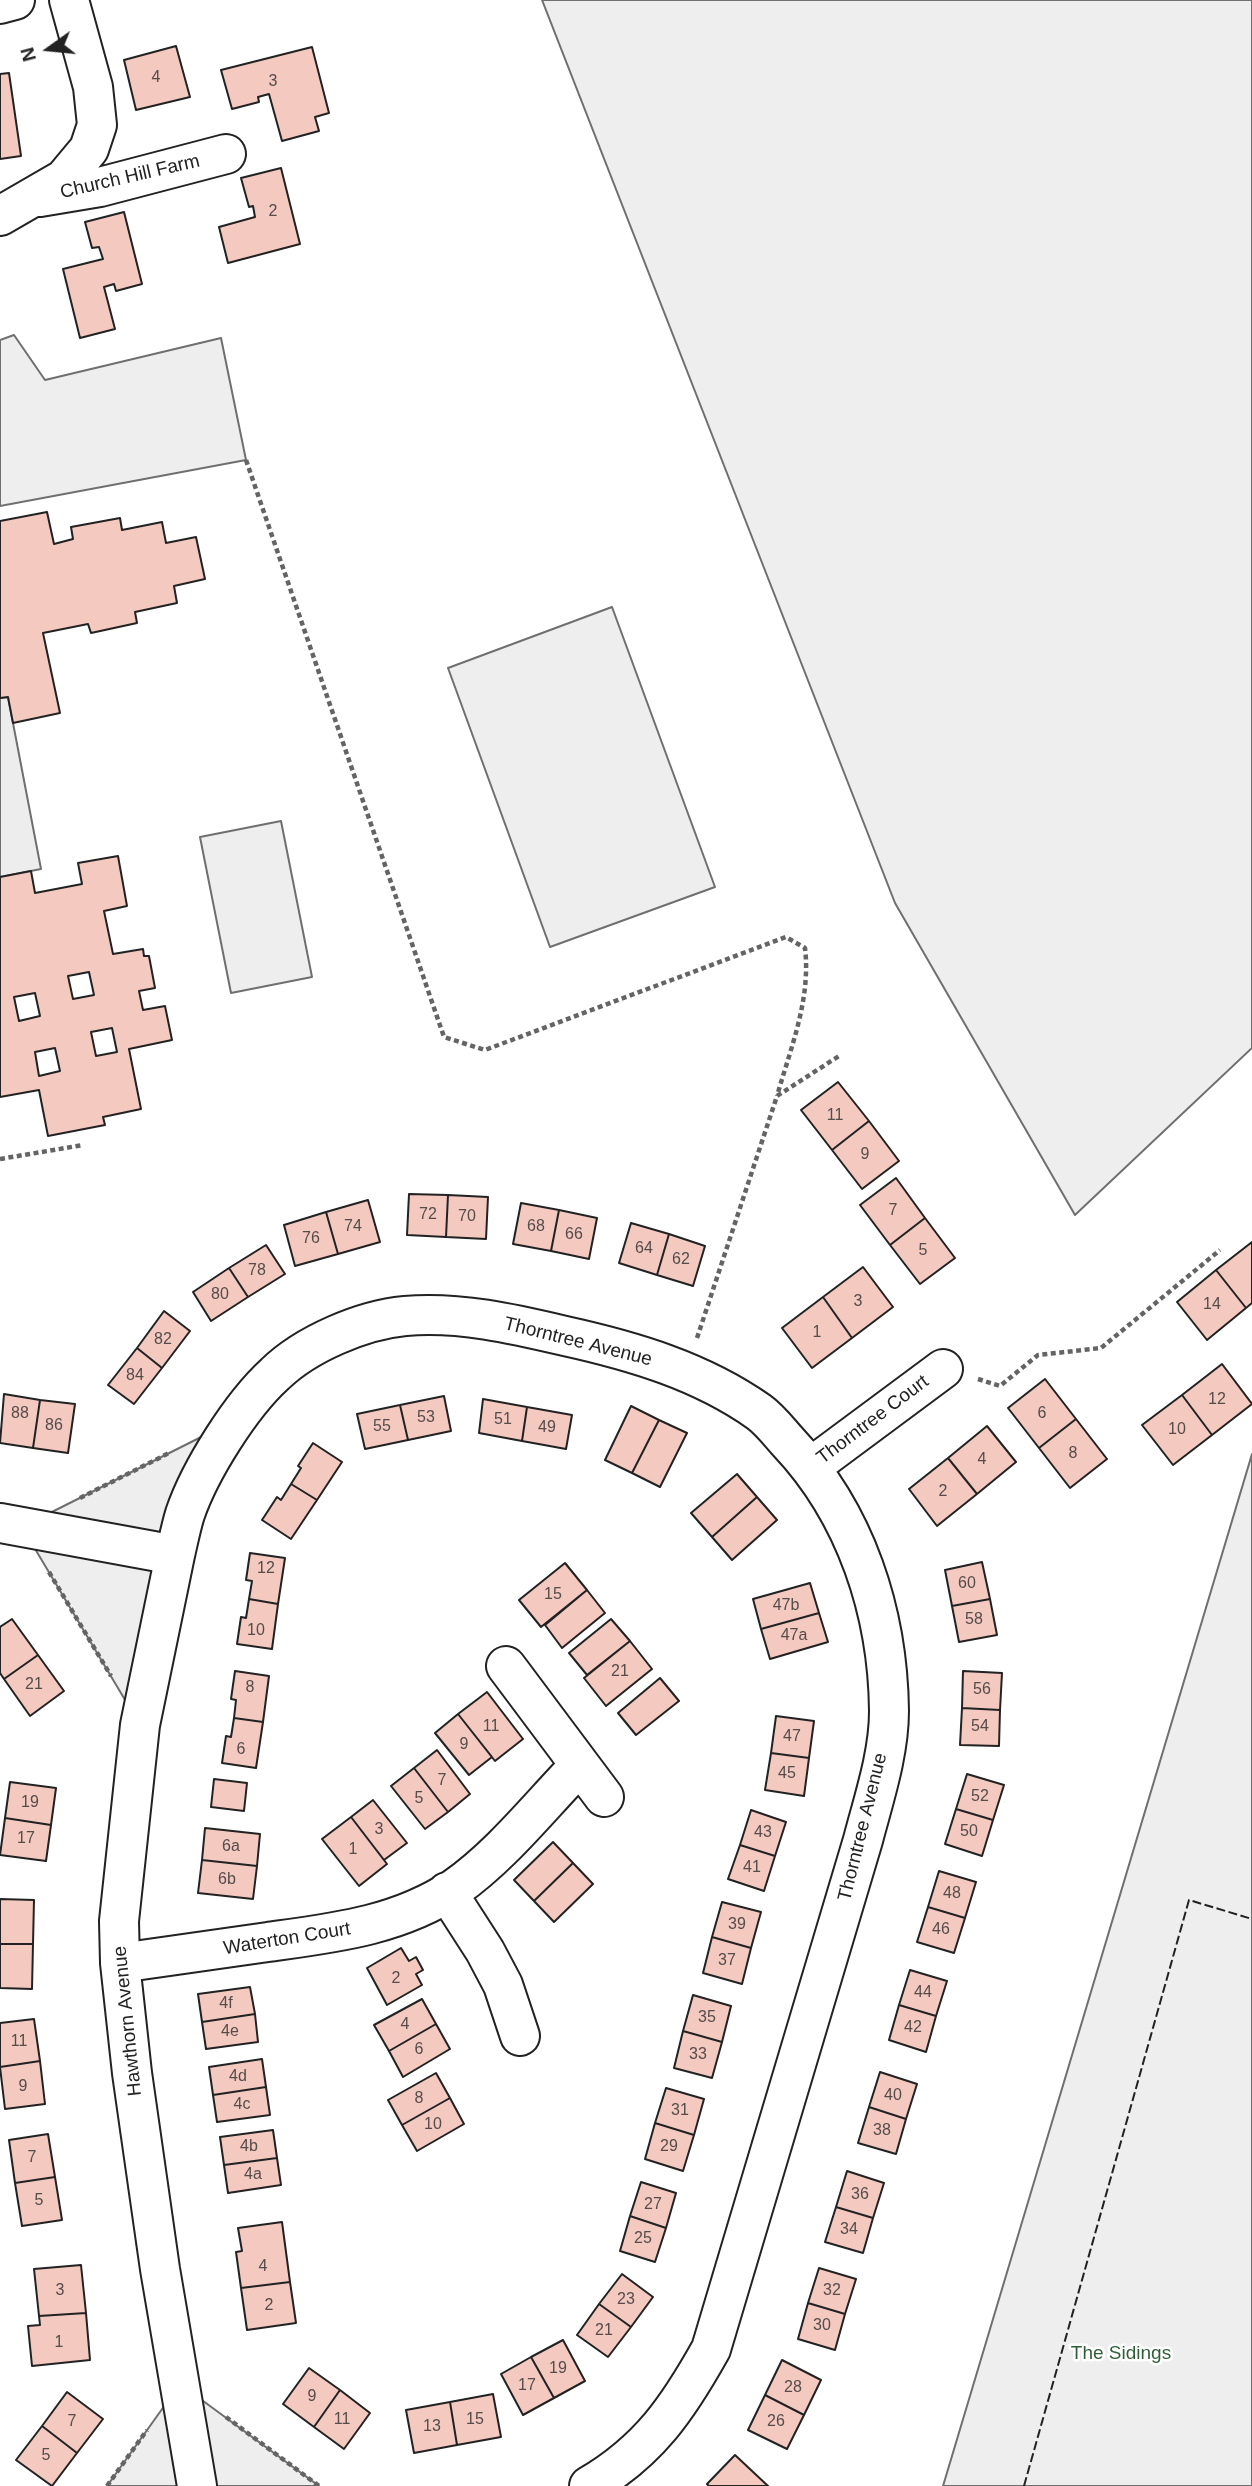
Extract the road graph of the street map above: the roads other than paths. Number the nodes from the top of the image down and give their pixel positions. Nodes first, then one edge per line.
1 (15, 0) edge
2 (69, 0) edge
3 (0, 4) edge
4 (226, 155) dead end
5 (34, 198) junction
6 (0, 216) edge
7 (943, 1368) road end
8 (811, 1467) junction
9 (0, 1522) edge
10 (175, 1555) junction
11 (506, 1666) dead end
12 (580, 1765) junction
13 (604, 1797) dead end
14 (447, 1892) junction
15 (120, 1963) junction
16 (520, 2036) dead end
17 (197, 2486) edge
18 (589, 2486) edge

1 - 3 street
2 - 5 street, Church Hill Farm
4 - 5 street, Church Hill Farm
5 - 6 street, Church Hill Farm
7 - 8 street, Thorntree Court
8 - 10 street, Thorntree Avenue
8 - 18 street, Thorntree Avenue
9 - 10 street
10 - 15 street, Hawthorn Avenue
11 - 12 street
12 - 13 street
12 - 14 street, Waterton Court
14 - 15 street, Waterton Court
14 - 16 street
15 - 17 street, Hawthorn Avenue

